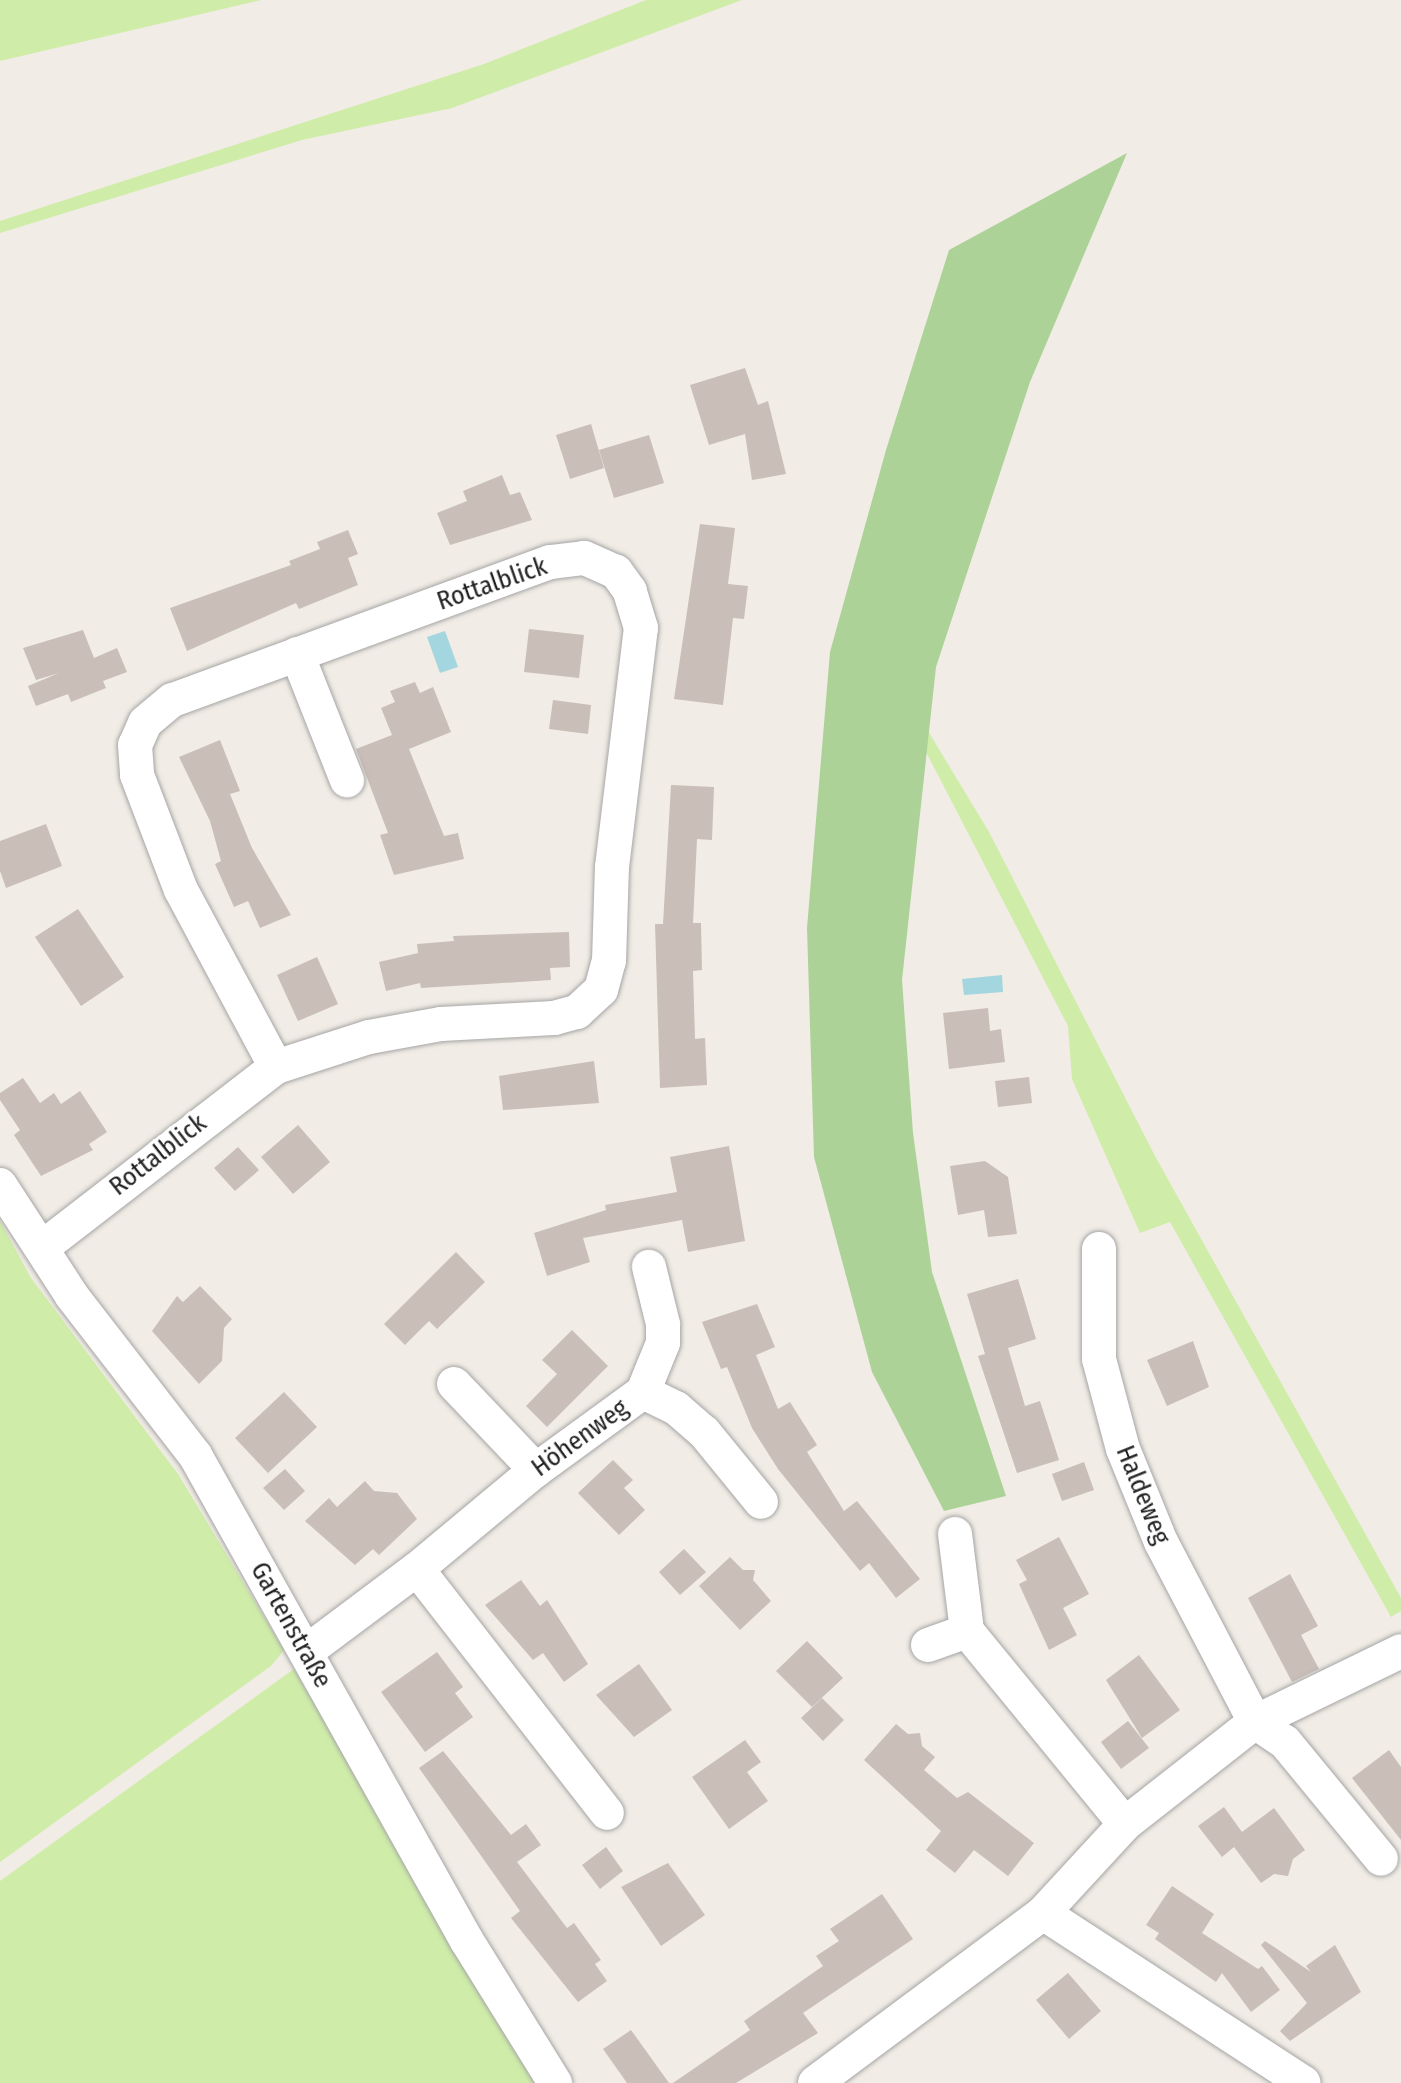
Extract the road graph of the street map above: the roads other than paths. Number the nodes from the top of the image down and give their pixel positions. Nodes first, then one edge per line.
1 (297, 654) junction
2 (347, 780) dead end
3 (276, 1067) junction
4 (0, 1185) edge
5 (43, 1247) junction
6 (1099, 1249) dead end
7 (649, 1267) dead end
8 (454, 1384) dead end
9 (643, 1392) junction
10 (536, 1470) junction
11 (761, 1502) dead end
12 (955, 1534) dead end
13 (417, 1569) junction
14 (967, 1631) junction
15 (928, 1645) dead end
16 (306, 1652) junction
17 (1398, 1653) edge
18 (1255, 1722) junction
19 (607, 1813) dead end
20 (1125, 1824) junction
21 (1381, 1859) dead end
22 (1043, 1913) junction
23 (555, 2083) edge
24 (815, 2083) edge
25 (1304, 2083) edge

1 - 2 street
1 - 3 street, Rottalblick
1 - 3 street, Rottalblick
3 - 5 street, Rottalblick
4 - 5 street, Gartenstraße
5 - 16 street, Gartenstraße
6 - 18 street, Haldeweg
7 - 9 street, Höhenweg
8 - 10 street
9 - 10 street, Höhenweg
9 - 11 street
10 - 13 street, Höhenweg
12 - 14 street
13 - 16 street, Höhenweg
13 - 19 street
14 - 15 street
14 - 20 street
16 - 23 street, Gartenstraße
17 - 18 street
18 - 20 street
18 - 21 street, Haldeweg
20 - 22 street
22 - 24 street
22 - 25 street

